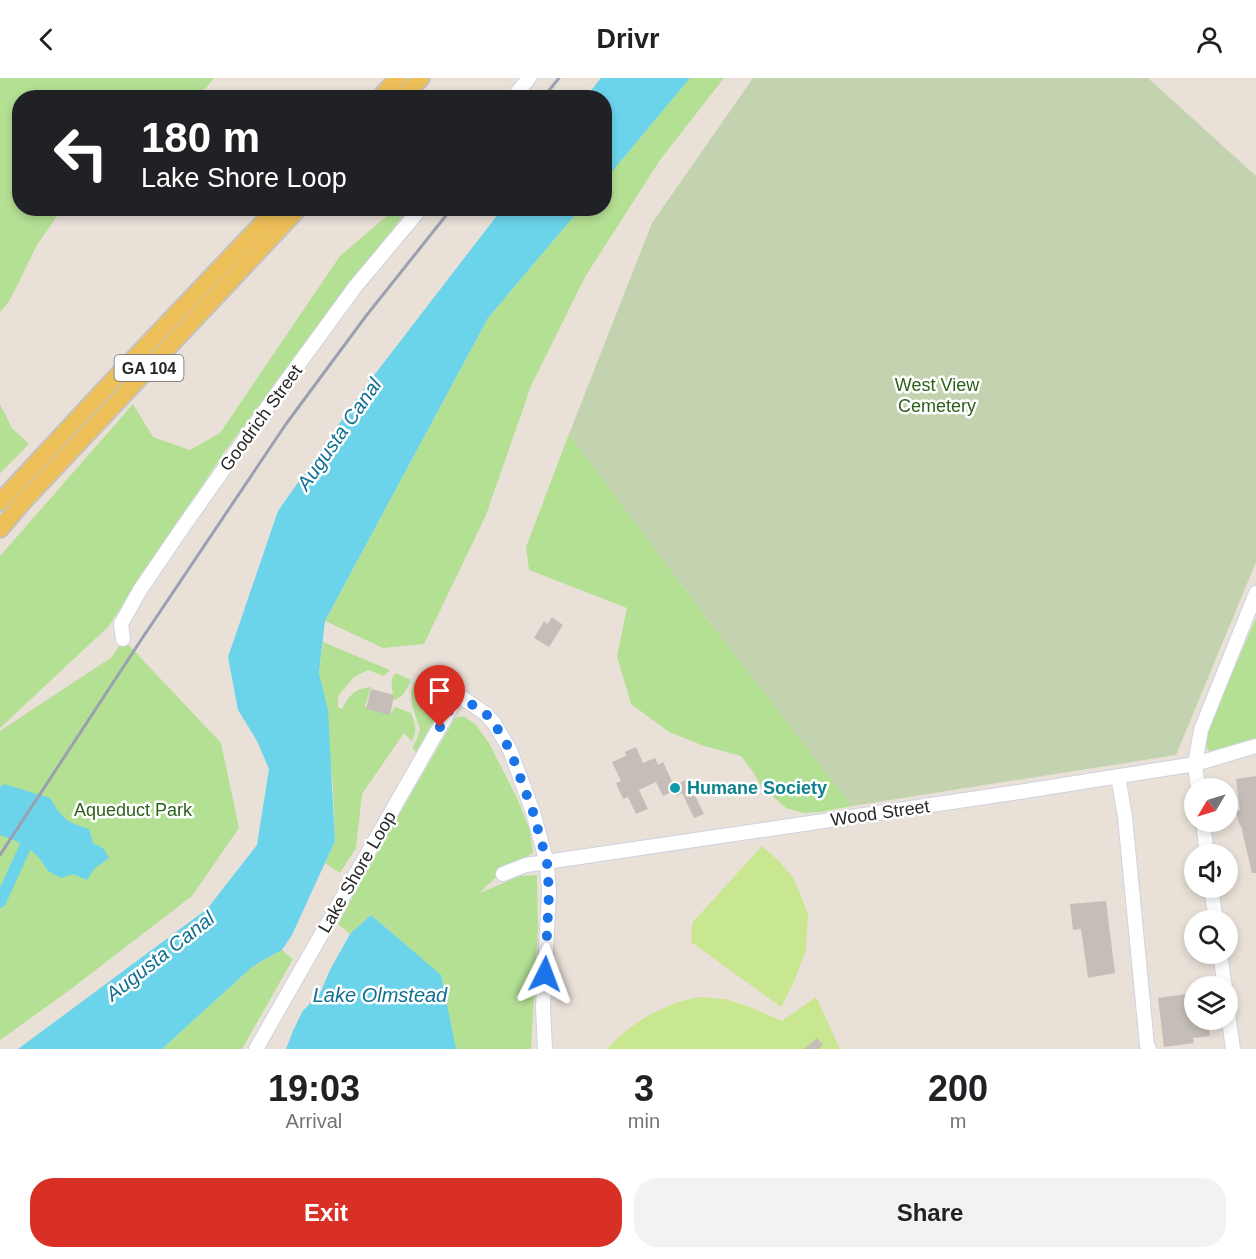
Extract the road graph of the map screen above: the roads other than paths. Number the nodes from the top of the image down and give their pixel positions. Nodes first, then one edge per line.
1 (398, 78) edge
2 (421, 78) edge
3 (529, 78) edge
4 (387, 90) edge
5 (410, 90) edge
6 (519, 90) edge
7 (269, 216) edge
8 (291, 216) edge
9 (414, 216) edge
10 (0, 502) edge
11 (0, 529) edge
12 (1256, 593) edge
13 (123, 639) dead end
14 (1256, 746) edge
15 (1195, 764) junction
16 (1118, 776) junction
17 (1197, 778) edge
18 (547, 862) junction
19 (503, 874) dead end
20 (1230, 1030) edge
21 (256, 1049) edge
22 (545, 1049) edge
23 (1149, 1049) edge
24 (1233, 1049) edge

1 - 4 main road
2 - 5 main road
3 - 6 street
7 - 10 main road, GA 104
8 - 11 main road, GA 104
9 - 13 street, Goodrich Street
12 - 15 street
14 - 15 street, Wood Street
15 - 16 street, Wood Street
15 - 17 street
16 - 18 street, Wood Street
16 - 23 street
18 - 19 street, Wood Street
18 - 21 street, Lake Shore Loop
18 - 22 street
20 - 24 street

